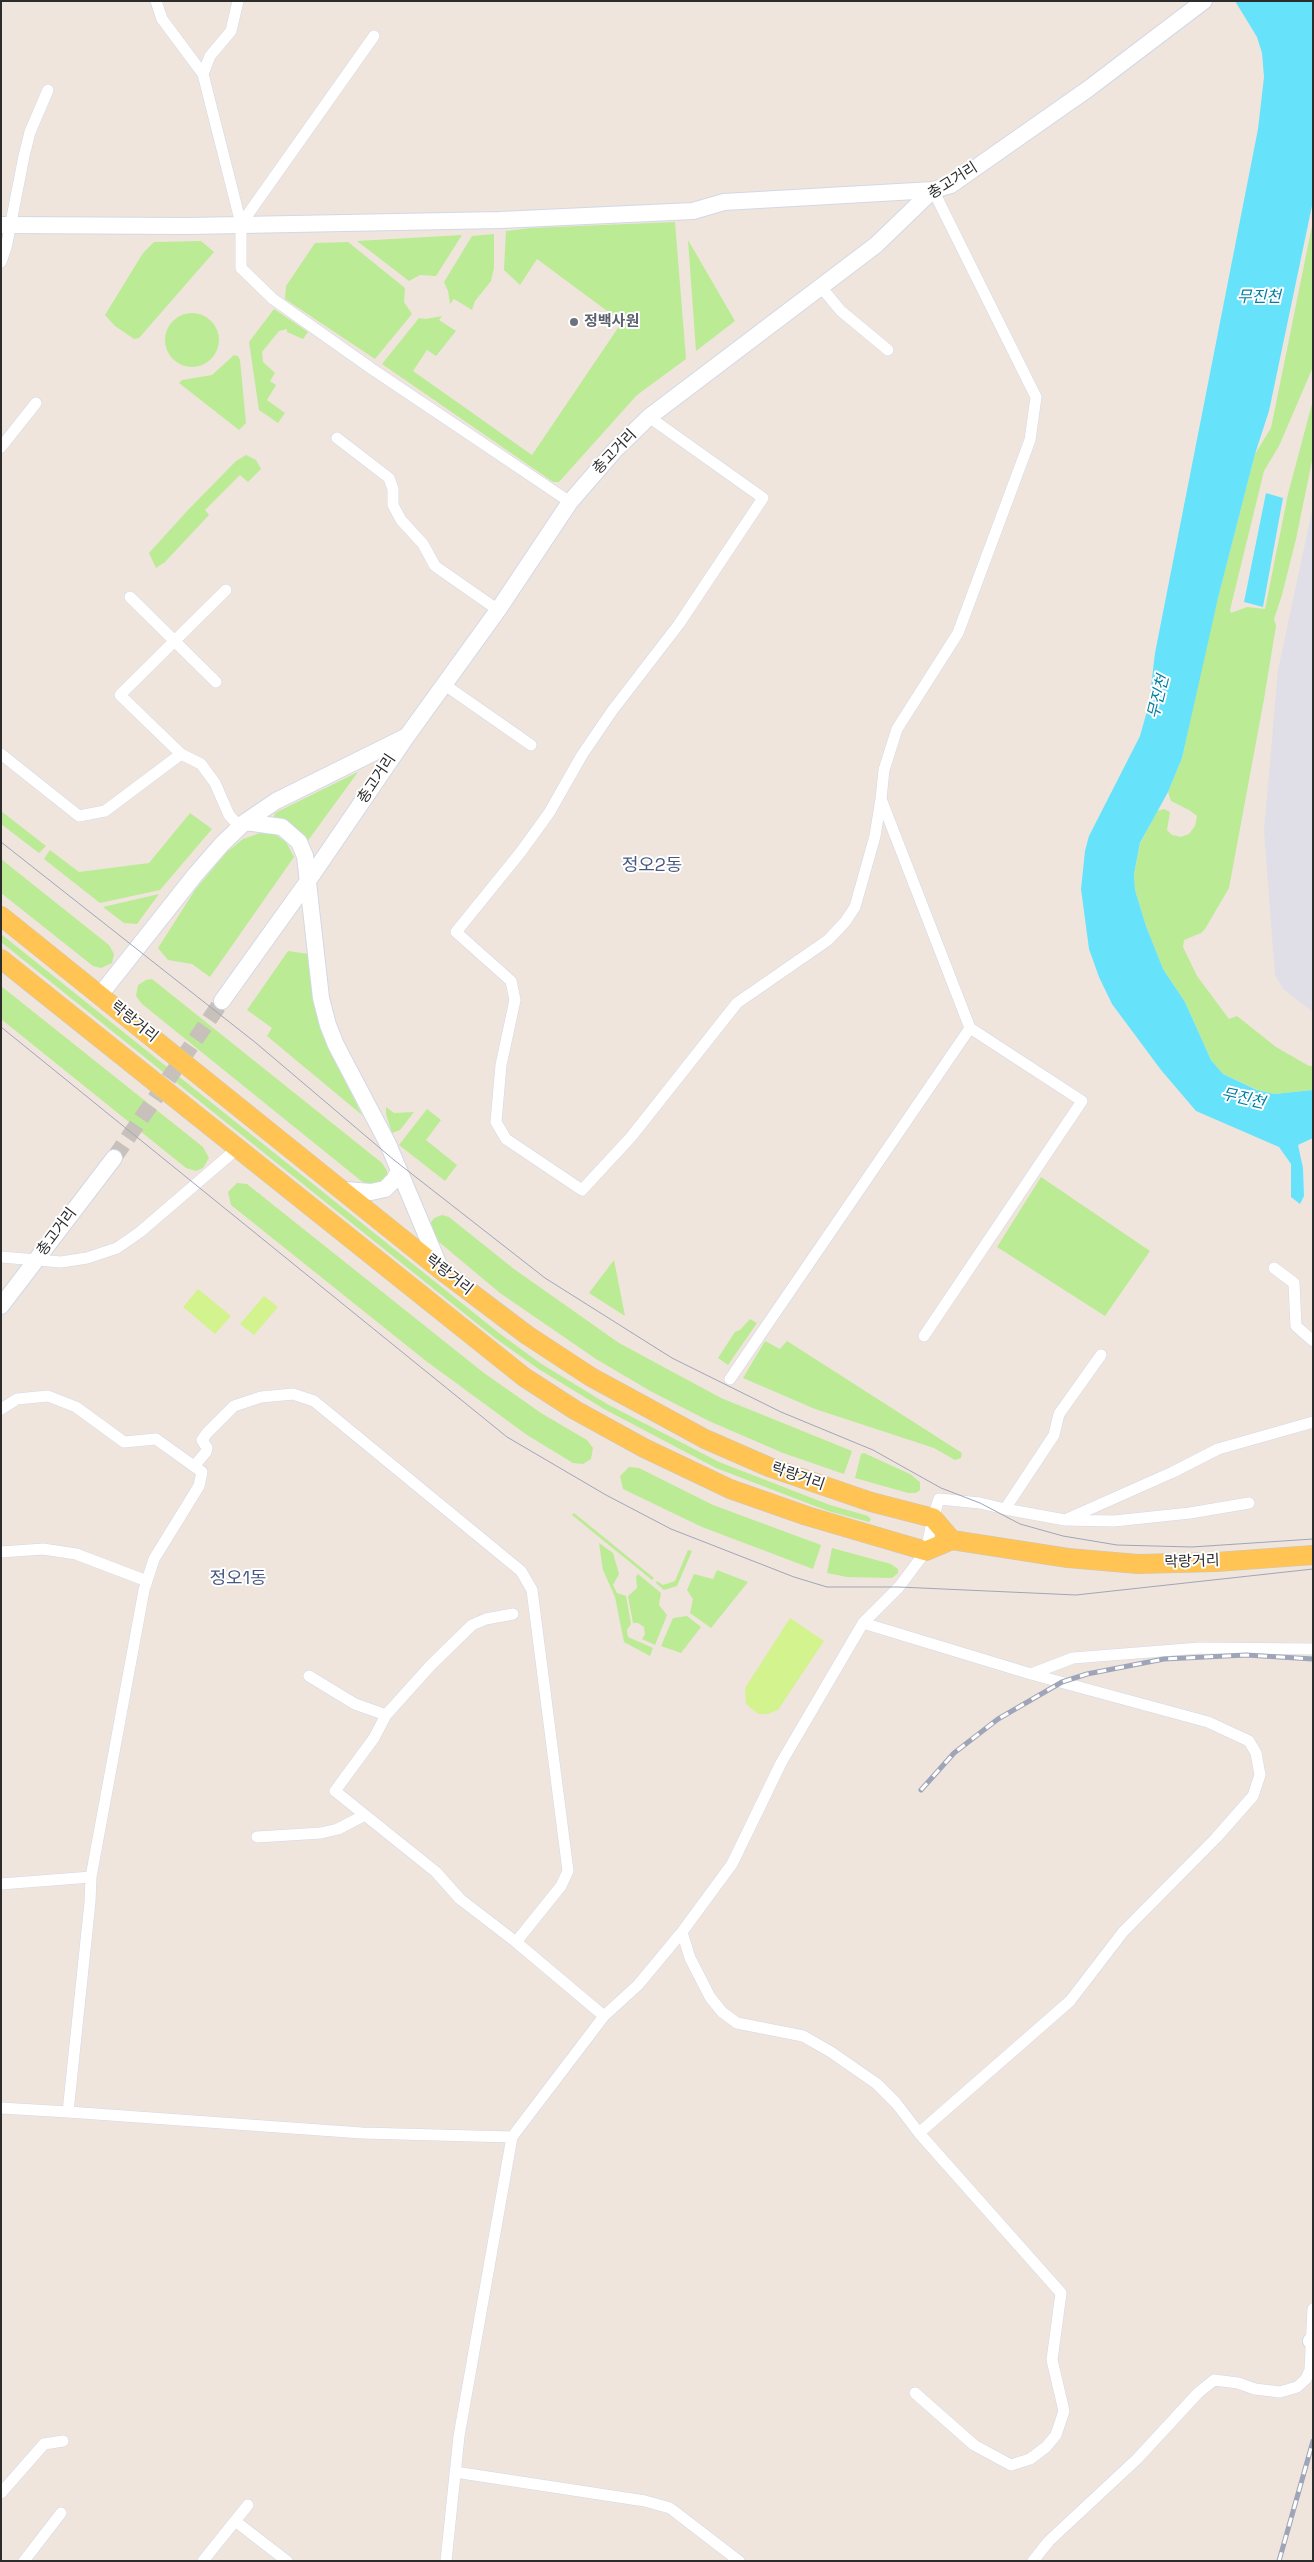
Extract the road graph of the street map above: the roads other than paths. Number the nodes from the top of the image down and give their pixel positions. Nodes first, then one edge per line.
1 (156, 1) edge
2 (238, 1) edge
3 (1204, 1) edge
4 (374, 36) dead end
5 (203, 74) junction
6 (48, 90) dead end
7 (933, 190) junction
8 (241, 224) junction
9 (6, 226) edge
10 (1, 262) edge
11 (821, 288) junction
12 (888, 350) dead end
13 (36, 403) dead end
14 (649, 417) junction
15 (337, 438) dead end
16 (1, 447) edge
17 (570, 502) junction
18 (226, 590) dead end
19 (130, 597) dead end
20 (498, 610) junction
21 (175, 640) junction
22 (216, 682) dead end
23 (444, 685) junction
24 (407, 736) junction
25 (531, 744) dead end
26 (1, 754) edge
27 (181, 754) junction
28 (881, 799) junction
29 (242, 824) junction
30 (308, 881) junction
31 (1, 916) edge
32 (1, 959) edge
33 (100, 995) junction
34 (222, 1001) tunnel mouth
35 (970, 1028) junction
36 (239, 1146) junction
37 (114, 1158) tunnel mouth
38 (399, 1171) junction
39 (345, 1190) junction
40 (1, 1257) edge
41 (37, 1259) junction
42 (1274, 1268) dead end
43 (441, 1270) junction
44 (1, 1306) edge
45 (924, 1336) dead end
46 (1313, 1341) edge
47 (1101, 1355) dead end
48 (730, 1379) dead end
49 (1, 1409) edge
50 (1313, 1422) edge
51 (195, 1465) junction
52 (1249, 1503) dead end
53 (1005, 1509) junction
54 (932, 1518) junction
55 (1065, 1520) junction
56 (952, 1540) junction
57 (926, 1551) junction
58 (1, 1552) edge
59 (1313, 1555) edge
60 (147, 1581) junction
61 (512, 1614) dead end
62 (863, 1623) junction
63 (1313, 1649) edge
64 (1031, 1674) junction
65 (308, 1676) dead end
66 (386, 1715) junction
67 (363, 1816) junction
68 (257, 1837) dead end
69 (91, 1876) junction
70 (1, 1884) edge
71 (682, 1932) junction
72 (516, 1942) junction
73 (604, 2016) junction
74 (1, 2108) edge
75 (68, 2112) junction
76 (919, 2133) junction
77 (512, 2137) junction
78 (1313, 2309) edge
79 (1312, 2340) edge
80 (915, 2392) dead end
81 (63, 2441) dead end
82 (455, 2472) junction
83 (1, 2494) edge
84 (248, 2505) dead end
85 (62, 2513) dead end
86 (236, 2520) junction
87 (24, 2561) edge
88 (203, 2561) edge
89 (287, 2561) edge
90 (446, 2561) edge
91 (739, 2561) edge
92 (1032, 2561) edge

1 - 5 street
2 - 5 street
3 - 7 main road, 총고거리
4 - 8 street
5 - 8 street
6 - 9 street
7 - 8 main road
7 - 11 main road, 총고거리
7 - 28 street
8 - 9 main road
8 - 17 street
9 - 10 street
11 - 12 street
11 - 14 main road, 총고거리
13 - 16 street
14 - 17 main road, 총고거리
14 - 28 street
15 - 20 street
17 - 20 main road, 총고거리
18 - 21 street
19 - 21 street
20 - 23 main road, 총고거리
21 - 22 street
21 - 27 street
23 - 24 main road, 총고거리
23 - 25 street
24 - 29 main road
24 - 30 main road, 총고거리
26 - 27 street
27 - 29 street
28 - 35 street
29 - 30 main road
29 - 33 main road
30 - 34 main road, 총고거리
30 - 38 main road
31 - 33 main road, 락랑거리
32 - 36 main road
33 - 39 main road, 락랑거리
35 - 45 street
35 - 48 street
36 - 41 street
36 - 57 main road
37 - 41 main road, 총고거리
38 - 39 main road
38 - 43 main road
39 - 43 main road, 락랑거리
40 - 41 street
41 - 44 main road, 총고거리
42 - 46 street
43 - 54 main road, 락랑거리
47 - 53 street
49 - 51 street
50 - 55 street
51 - 60 street
51 - 72 street
52 - 55 street
53 - 54 street
53 - 55 street
54 - 56 main road
54 - 57 street
56 - 57 main road
56 - 59 main road, 락랑거리
57 - 62 street
58 - 60 street
60 - 69 street
61 - 66 street
62 - 64 street
62 - 71 street
63 - 64 street
64 - 76 street
65 - 66 street
66 - 67 street
67 - 68 street
67 - 72 street
69 - 70 street
69 - 75 street
71 - 73 street
71 - 76 street
72 - 73 street
73 - 77 street
74 - 75 street
75 - 77 street
76 - 80 street
77 - 82 street
78 - 79 street
79 - 92 street
81 - 83 street
82 - 90 street
82 - 91 street
84 - 86 street
85 - 87 street
86 - 88 street
86 - 89 street

